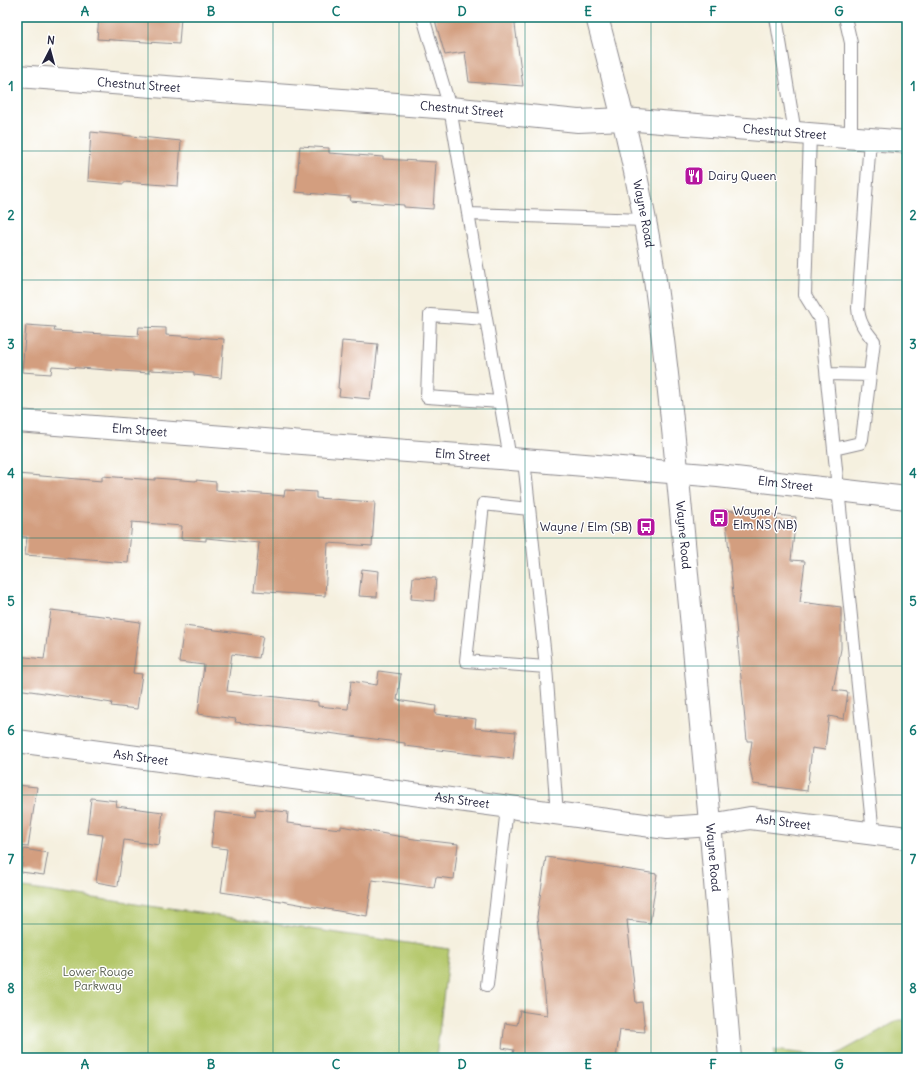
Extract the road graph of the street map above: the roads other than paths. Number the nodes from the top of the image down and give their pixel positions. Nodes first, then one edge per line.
1 (423, 17) edge
2 (597, 17) edge
3 (776, 17) edge
4 (845, 17) edge
5 (17, 76) edge
6 (450, 108) junction
7 (624, 119) junction
8 (803, 134) junction
9 (860, 138) junction
10 (907, 142) edge
11 (468, 214) junction
12 (644, 220) junction
13 (486, 319) junction
14 (827, 374) junction
15 (870, 375) junction
16 (500, 402) junction
17 (17, 421) edge
18 (834, 449) junction
19 (517, 459) junction
20 (678, 473) junction
21 (839, 490) junction
22 (907, 498) edge
23 (529, 509) junction
24 (546, 667) junction
25 (17, 740) edge
26 (508, 808) junction
27 (557, 814) junction
28 (711, 825) junction
29 (874, 834) junction
30 (907, 838) edge
31 (486, 985) dead end
32 (730, 1058) edge

1 - 6 lane
2 - 7 street, Wayne Road
3 - 8 lane
4 - 9 lane
5 - 6 street, Chestnut Street
6 - 7 street, Chestnut Street
6 - 11 lane
7 - 8 street, Chestnut Street
7 - 12 street, Wayne Road
8 - 9 street, Chestnut Street
8 - 14 lane
9 - 10 street, Chestnut Street
9 - 15 lane
11 - 12 lane
11 - 13 lane
12 - 20 street, Wayne Road
13 - 16 lane
13 - 16 lane
14 - 15 lane
14 - 18 lane
15 - 18 lane
16 - 19 lane
17 - 19 street, Elm Street
18 - 21 lane
19 - 20 street, Elm Street
19 - 23 lane
20 - 21 street, Elm Street
20 - 28 street, Wayne Road
21 - 22 street, Elm Street
21 - 29 lane
23 - 24 lane
23 - 24 lane
24 - 27 lane
25 - 26 street, Ash Street
26 - 27 street, Ash Street
26 - 31 lane
27 - 28 street, Ash Street
28 - 29 street, Ash Street
28 - 32 street, Wayne Road
29 - 30 street, Ash Street

